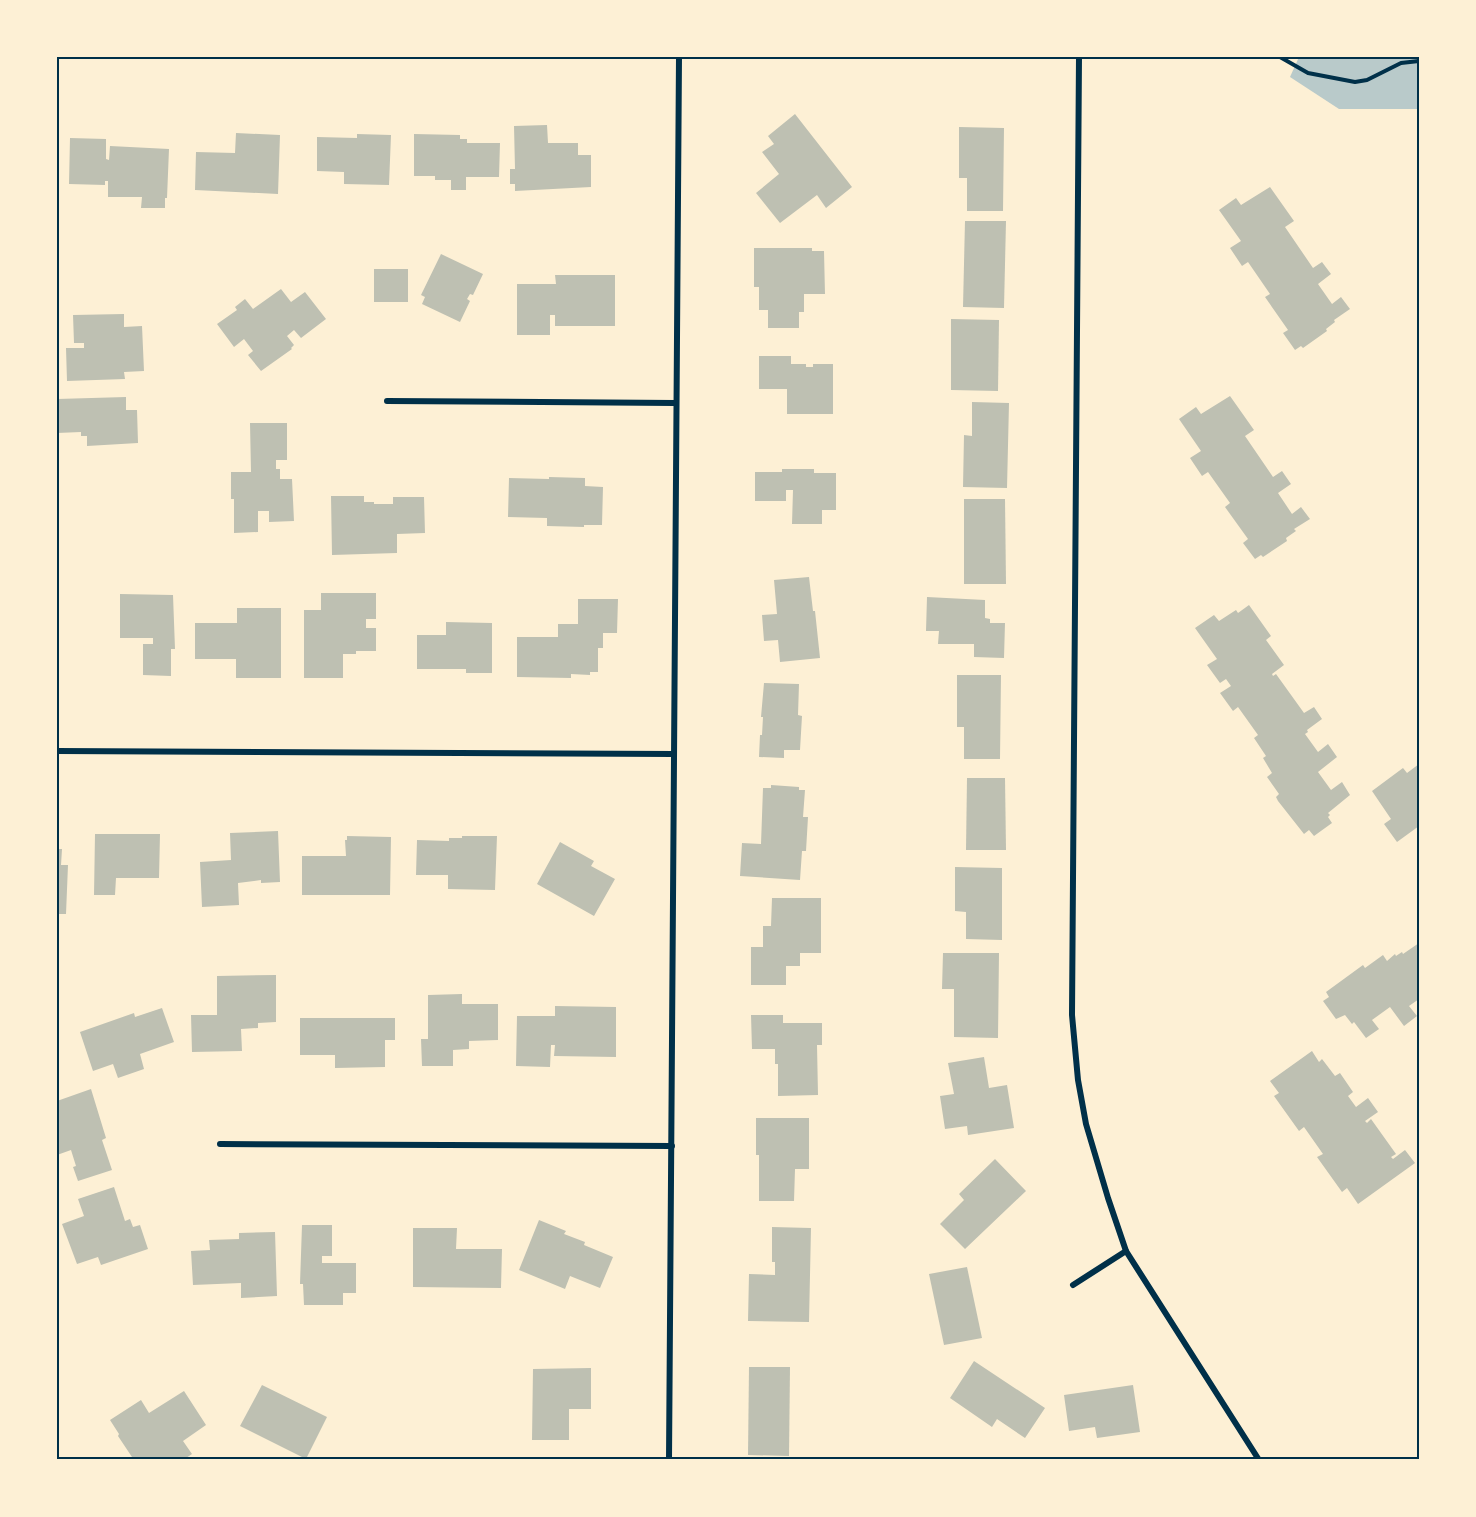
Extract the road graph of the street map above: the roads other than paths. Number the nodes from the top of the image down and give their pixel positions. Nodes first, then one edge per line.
1 (679, 57) edge
2 (1079, 57) edge
3 (387, 401) dead end
4 (675, 403) junction
5 (57, 751) edge
6 (674, 754) junction
7 (220, 1144) dead end
8 (672, 1146) junction
9 (1126, 1251) junction
10 (1073, 1285) dead end
11 (669, 1460) edge
12 (1259, 1460) edge

1 - 4 street
2 - 9 street
3 - 4 street
4 - 6 street
5 - 6 street
6 - 8 street
7 - 8 street
8 - 11 street
9 - 10 street
9 - 12 street

